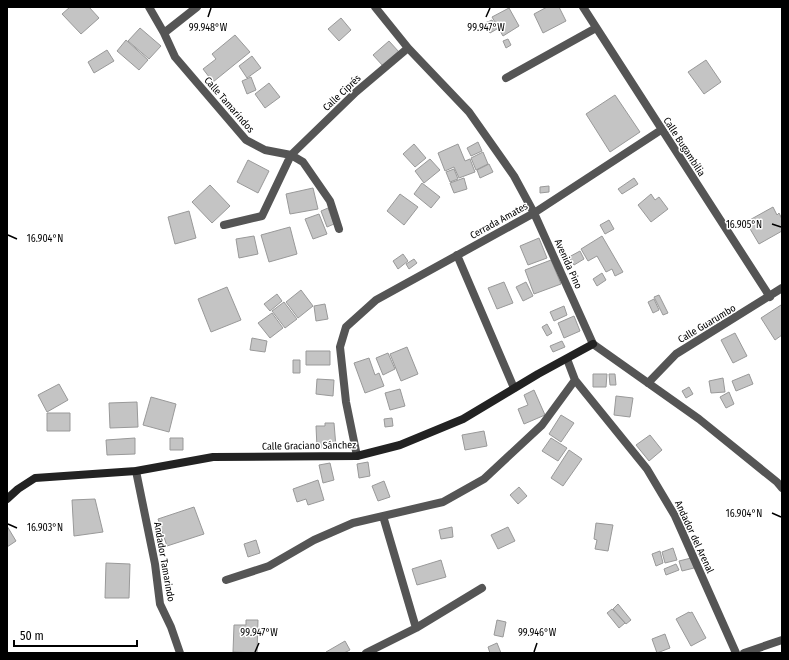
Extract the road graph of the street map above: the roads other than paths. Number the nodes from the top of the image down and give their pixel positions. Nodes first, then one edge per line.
1 (149, 7) edge
2 (197, 7) edge
3 (375, 7) edge
4 (583, 7) edge
5 (596, 28) junction
6 (164, 33) junction
7 (408, 48) junction
8 (506, 78) dead end
9 (661, 130) junction
10 (290, 155) junction
11 (534, 213) junction
12 (224, 225) dead end
13 (339, 229) dead end
14 (457, 255) junction
15 (782, 288) edge
16 (770, 297) junction
17 (593, 344) junction
18 (567, 359) junction
19 (575, 380) junction
20 (648, 383) junction
21 (514, 388) junction
22 (357, 456) junction
23 (136, 471) junction
24 (782, 488) edge
25 (7, 499) edge
26 (383, 516) junction
27 (226, 580) dead end
28 (482, 588) dead end
29 (416, 628) junction
30 (782, 640) edge
31 (180, 653) edge
32 (366, 653) edge
33 (736, 653) edge
34 (744, 653) edge

1 - 6 street, Calle Tamarindos
2 - 6 street
3 - 7 street, Avenida Pino
4 - 5 street, Calle Bugambilia
5 - 8 street
5 - 9 street, Calle Bugambilia
6 - 10 street, Calle Tamarindos
7 - 10 street, Calle Ciprés
7 - 11 street, Avenida Pino
9 - 11 street, Cerrada Amates
9 - 16 street, Calle Bugambilia
10 - 12 street
10 - 13 street, Calle Tamarindos
11 - 14 street, Cerrada Amates
11 - 17 street, Avenida Pino
14 - 21 street
14 - 22 street, Cerrada Amates
15 - 16 street, Calle Guarumbo
16 - 20 street, Calle Guarumbo
17 - 18 street, Calle Graciano Sánchez
17 - 20 street
18 - 19 street, Andador del Arenal
18 - 21 street, Calle Graciano Sánchez
19 - 26 street
19 - 33 street, Andador del Arenal
20 - 24 street
21 - 22 street, Calle Graciano Sánchez
22 - 23 street, Calle Graciano Sánchez
23 - 25 street, Calle Graciano Sánchez
23 - 31 street, Andador Tamarindo
26 - 27 street
26 - 29 street
28 - 29 street
29 - 32 street
30 - 34 street

